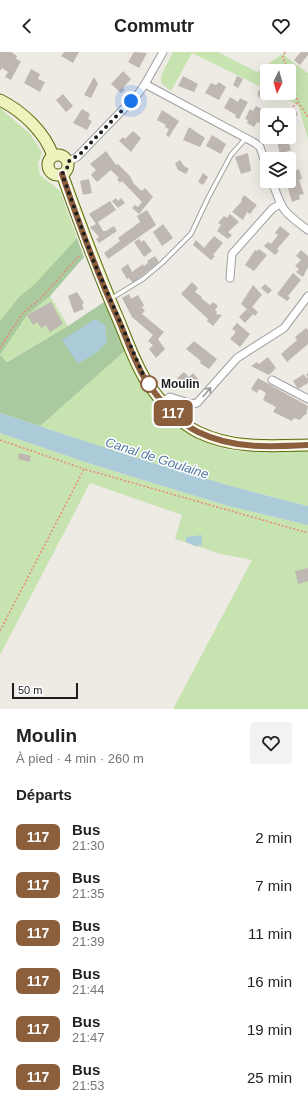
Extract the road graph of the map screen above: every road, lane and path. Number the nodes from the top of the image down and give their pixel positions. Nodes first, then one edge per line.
1 (163, 52) edge
2 (285, 52) edge
3 (286, 64) edge
4 (145, 84) junction
5 (296, 96) edge
6 (0, 100) edge
7 (298, 102) junction
8 (292, 108) edge
9 (308, 117) edge
10 (247, 138) junction
11 (262, 152) edge
12 (53, 156) junction
13 (68, 162) junction
14 (62, 174) junction
15 (274, 188) edge
16 (280, 204) junction
17 (308, 230) edge
18 (88, 249) junction
19 (230, 278) dead end
20 (308, 296) edge
21 (109, 299) junction
22 (0, 348) edge
23 (272, 380) dead end
24 (308, 399) edge
25 (162, 402) junction
26 (0, 440) edge
27 (308, 445) edge
28 (84, 469) junction
29 (308, 533) edge
30 (0, 632) edge

1 - 4 street
2 - 3 path
4 - 10 street
4 - 13 street
5 - 7 path
6 - 12 street
7 - 8 path
7 - 9 path
10 - 11 street
10 - 21 lane
12 - 13 street
12 - 14 street
13 - 14 street
14 - 18 street
15 - 16 street
16 - 17 street
16 - 19 street
18 - 21 street
18 - 22 path
25 -> 20 street
21 - 25 street
23 - 24 street
25 - 27 street
26 - 28 path
28 - 29 path
28 - 30 path

